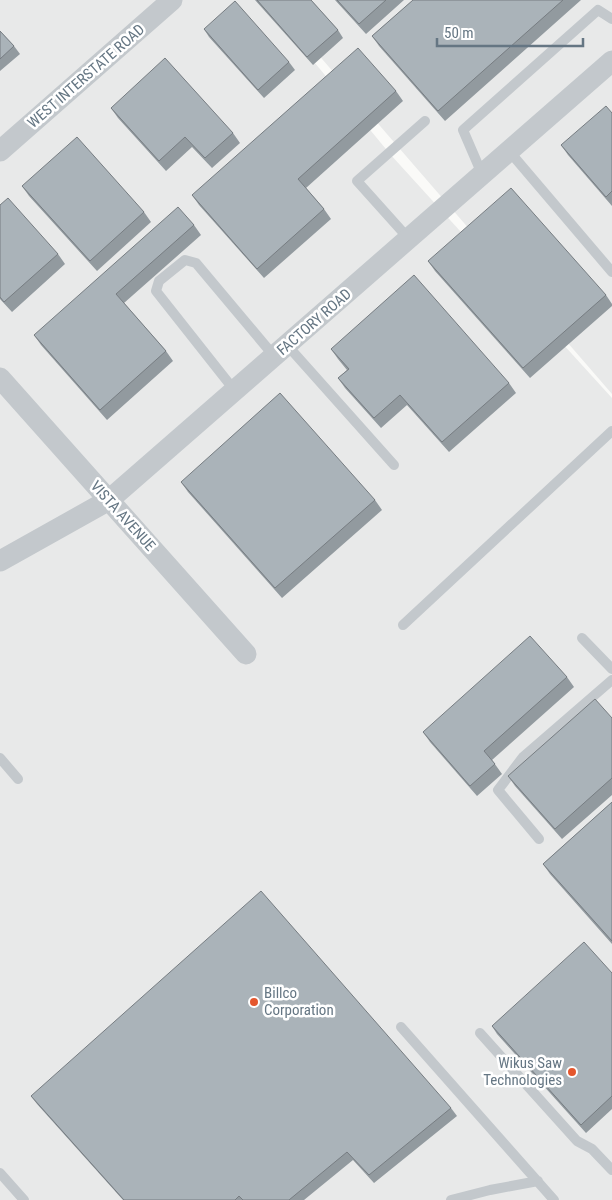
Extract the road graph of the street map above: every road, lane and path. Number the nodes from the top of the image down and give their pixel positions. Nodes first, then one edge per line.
1 (172, 0) edge
2 (612, 19) edge
3 (612, 62) edge
4 (425, 121) dead end
5 (509, 151) junction
6 (0, 152) edge
7 (482, 174) junction
8 (409, 239) junction
9 (612, 272) edge
10 (281, 350) junction
11 (0, 378) edge
12 (235, 391) junction
13 (612, 432) edge
14 (394, 465) dead end
15 (110, 500) junction
16 (0, 561) edge
17 (402, 625) dead end
18 (582, 638) dead end
19 (246, 654) dead end
20 (612, 669) edge
21 (612, 680) edge
22 (0, 758) edge
23 (18, 779) dead end
24 (539, 838) dead end
25 (401, 1027) dead end
26 (480, 1033) dead end
27 (612, 1170) edge
28 (0, 1173) edge
29 (538, 1181) junction
30 (24, 1200) edge
31 (451, 1200) edge
32 (554, 1200) edge

1 - 6 street, WEST INTERSTATE ROAD
2 - 7 lane
3 - 5 street, FACTORY ROAD
4 - 8 lane
5 - 7 street, FACTORY ROAD
5 - 9 lane
7 - 8 street, FACTORY ROAD
8 - 10 street, FACTORY ROAD
10 - 12 street, FACTORY ROAD
10 - 12 lane
10 - 14 lane
11 - 15 street, VISTA AVENUE
12 - 15 street, FACTORY ROAD
13 - 17 lane
15 - 16 street, FACTORY ROAD
15 - 19 street, VISTA AVENUE
18 - 20 lane
21 - 24 lane
22 - 23 lane
25 - 29 lane
26 - 27 lane
28 - 30 lane
29 - 31 lane
29 - 32 lane

